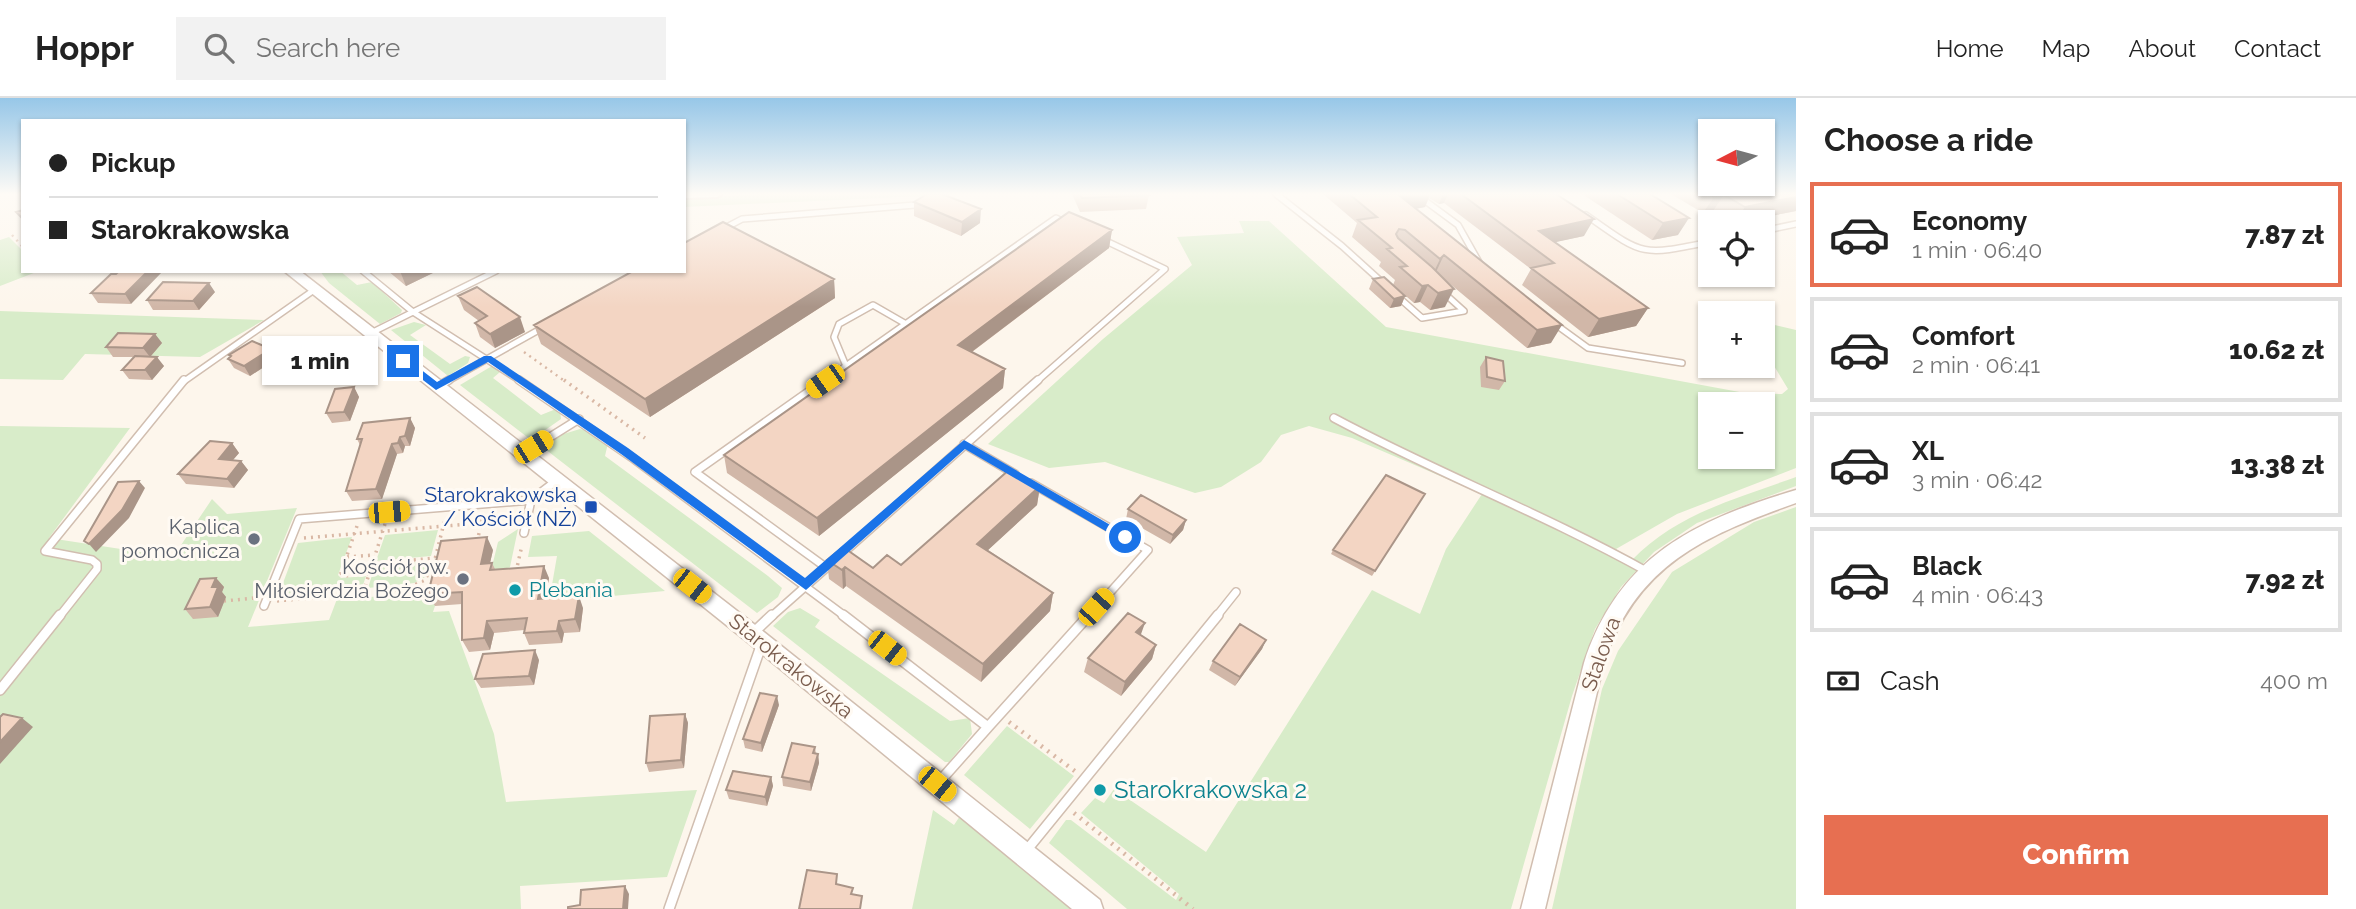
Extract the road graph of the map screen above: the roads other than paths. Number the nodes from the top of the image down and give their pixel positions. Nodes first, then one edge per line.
1 (1036, 232) edge
2 (1324, 232) edge
3 (1463, 232) edge
4 (1611, 232) edge
5 (1093, 235) edge
6 (1698, 245) edge
7 (1490, 272) edge
8 (293, 273) edge
9 (365, 273) edge
10 (492, 273) edge
11 (1434, 285) edge
12 (314, 290) junction
13 (413, 312) junction
14 (1551, 320) edge
15 (550, 324) edge
16 (906, 324) junction
17 (369, 334) junction
18 (488, 358) junction
19 (1682, 363) dead end
20 (846, 366) junction
21 (436, 387) junction
22 (1334, 418) dead end
23 (579, 419) junction
24 (964, 444) junction
25 (522, 454) junction
26 (556, 480) junction
27 (1796, 496) edge
28 (531, 500) junction
29 (524, 533) road end
30 (824, 566) junction
31 (1649, 572) junction
32 (806, 585) junction
33 (1236, 592) dead end
34 (266, 602) road end
35 (757, 638) junction
36 (0, 690) edge
37 (988, 727) junction
38 (937, 784) junction
39 (1024, 855) junction
40 (669, 909) edge
41 (1091, 909) edge
42 (1532, 909) edge

1 - 16 lane
2 - 11 lane
3 - 7 lane
4 - 6 lane
5 - 24 lane
8 - 12 street, Starokrakowska
9 - 13 lane
10 - 13 lane
12 - 17 street, Starokrakowska
12 - 36 lane
13 - 17 lane
13 - 18 lane
14 - 19 lane
15 - 18 lane
16 - 20 lane
16 - 20 lane
17 - 21 street, Starokrakowska
18 - 21 lane
18 - 23 lane
20 - 30 lane
21 - 25 street, Starokrakowska
22 - 31 lane
23 - 25 lane
23 - 32 lane
24 - 30 lane
24 - 37 lane
25 - 26 street, Starokrakowska
26 - 28 lane
26 - 35 street, Starokrakowska
27 - 31 street, Stalowa
28 - 29 lane
28 - 34 lane
30 - 32 lane
31 - 42 street, Stalowa
32 - 35 lane
32 - 37 lane
33 - 39 lane
35 - 38 street, Starokrakowska
35 - 40 lane
37 - 38 lane
38 - 39 street, Starokrakowska
39 - 41 street, Starokrakowska

